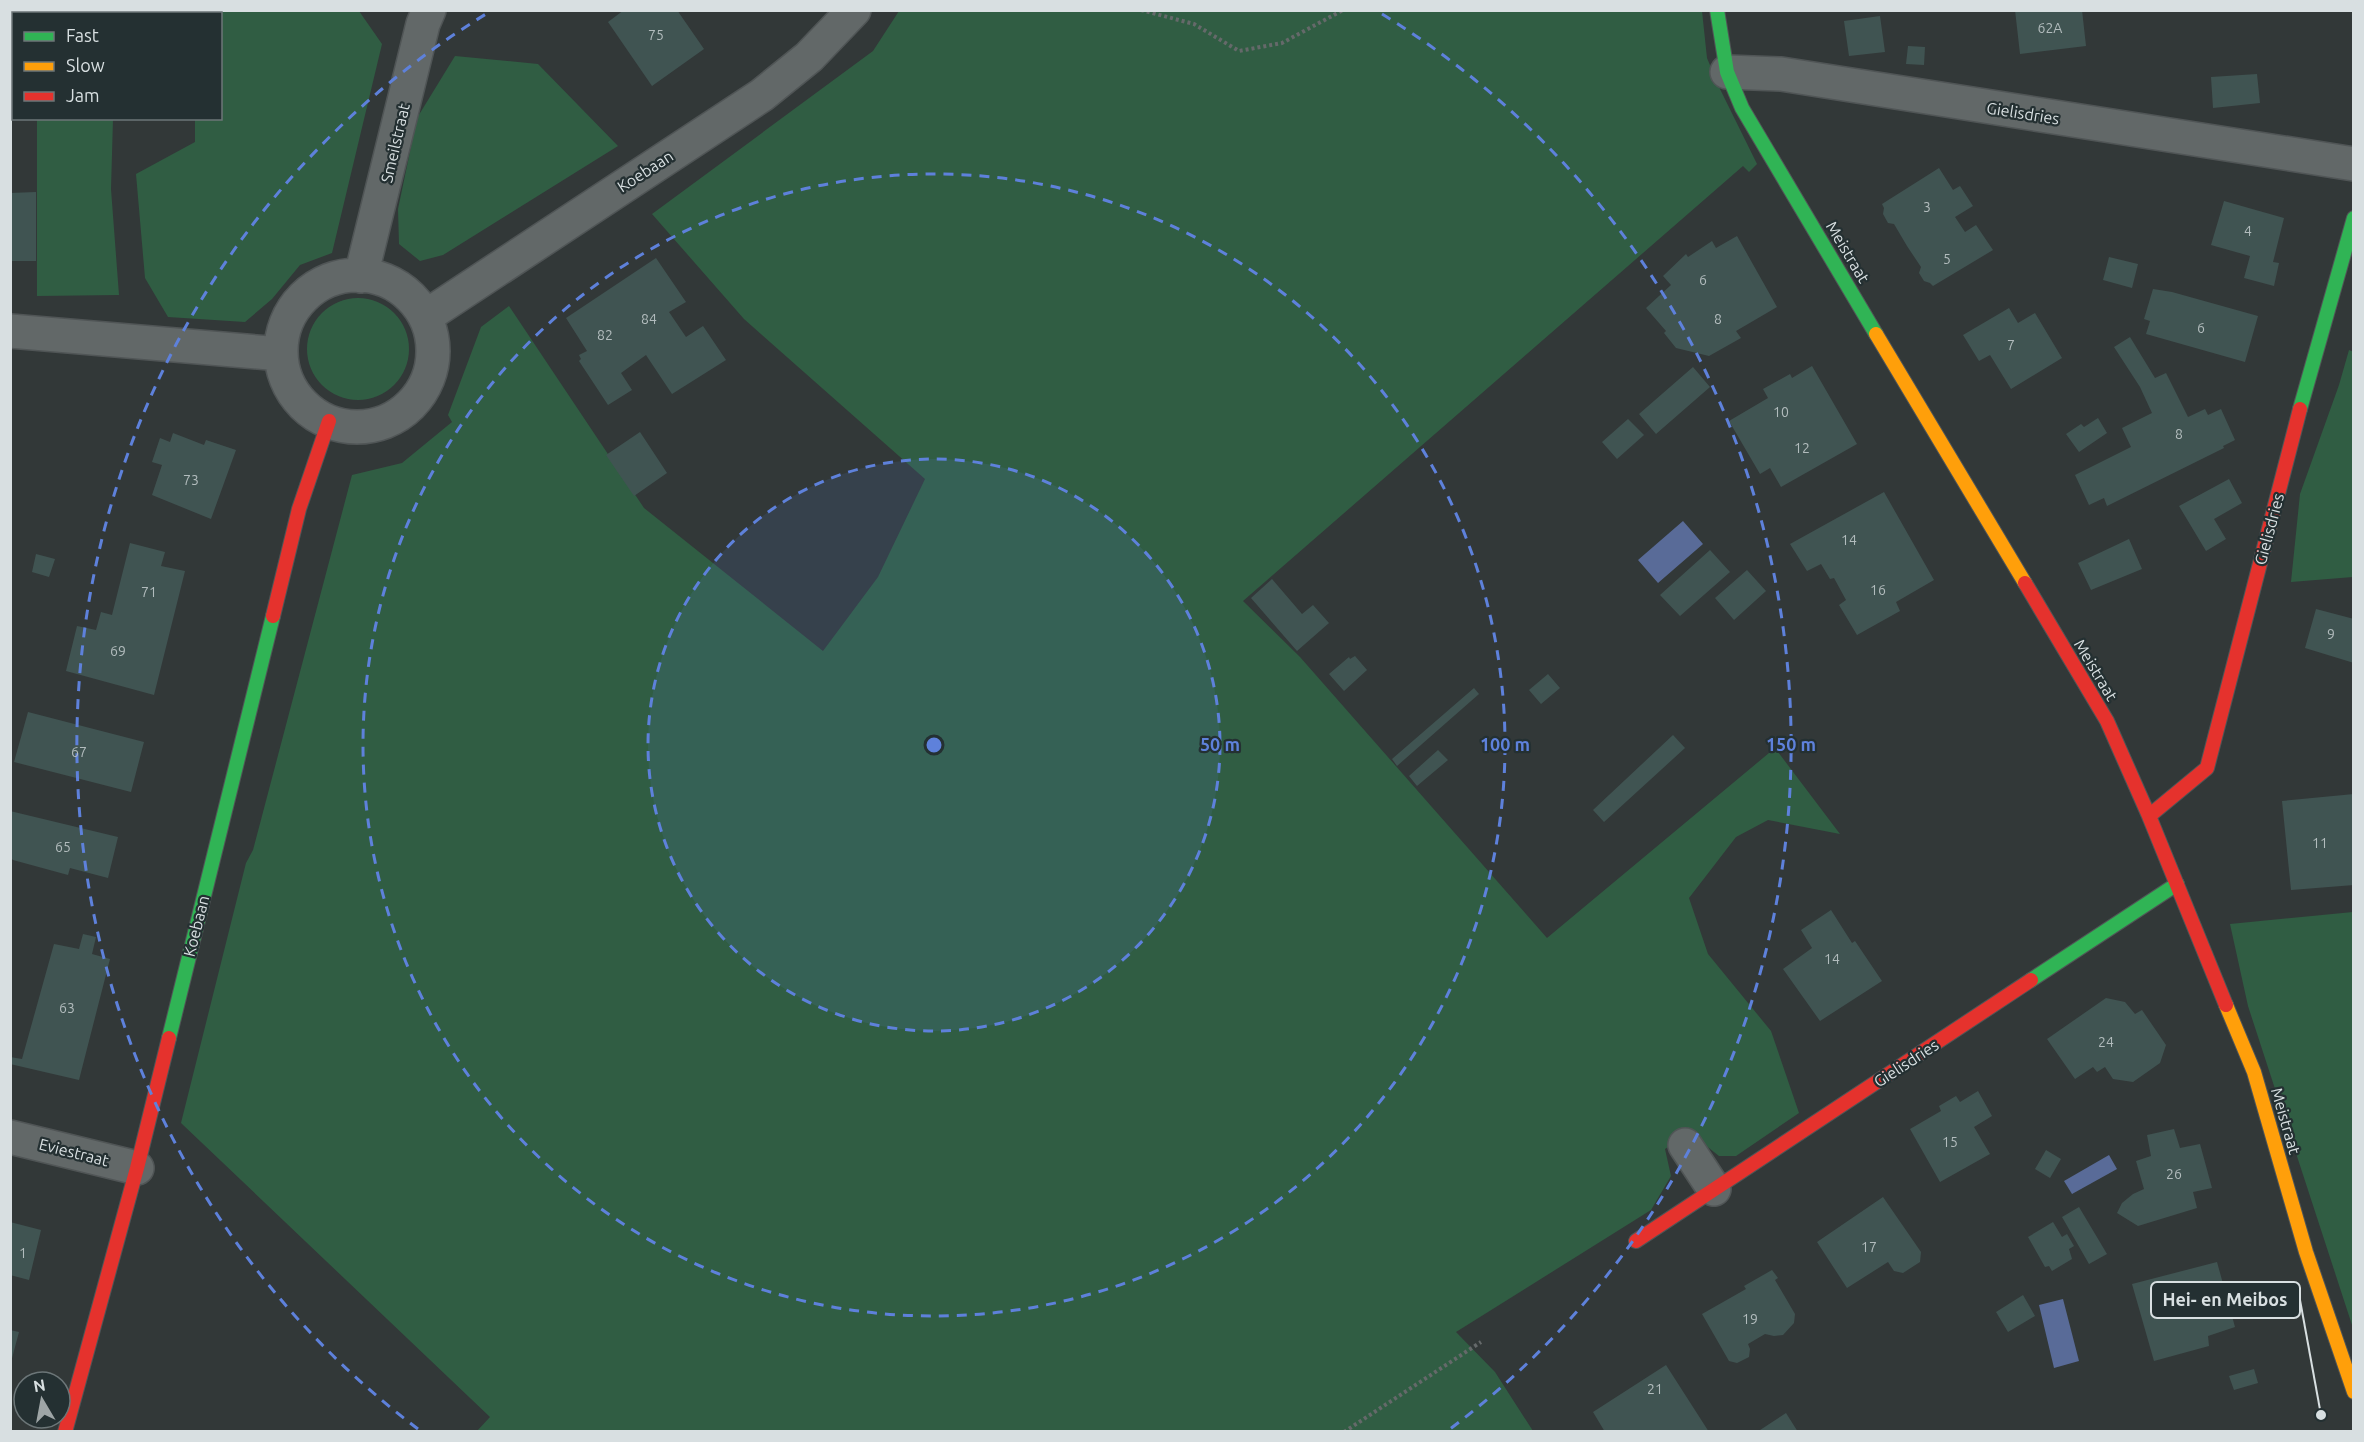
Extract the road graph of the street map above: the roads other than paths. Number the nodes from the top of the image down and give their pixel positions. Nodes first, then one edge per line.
1 (429, 10) edge
2 (854, 10) edge
3 (1717, 10) edge
4 (1727, 72) junction
5 (2354, 164) edge
6 (2354, 218) edge
7 (361, 276) junction
8 (425, 317) junction
9 (10, 331) edge
10 (281, 354) junction
11 (329, 421) junction
12 (2149, 816) junction
13 (2177, 884) junction
14 (10, 1137) edge
15 (1685, 1145) dead end
16 (137, 1168) junction
17 (1714, 1189) junction
18 (1636, 1242) dead end
19 (2354, 1392) edge
20 (65, 1431) edge

1 - 7 street, Smeilstraat
2 - 8 street, Koebaan
3 - 4 street, Meistraat
4 - 5 street, Gielisdries
4 - 12 street, Meistraat
6 - 12 street, Gielisdries
7 - 8 street
7 - 10 street
8 - 11 street
9 - 10 street
10 - 11 street
11 - 16 street, Koebaan
12 - 13 street, Meistraat
13 - 17 street, Gielisdries
13 - 19 street, Meistraat
14 - 16 street, Eviestraat
15 - 17 street
16 - 20 street, Koebaan
17 - 18 street, Gielisdries

